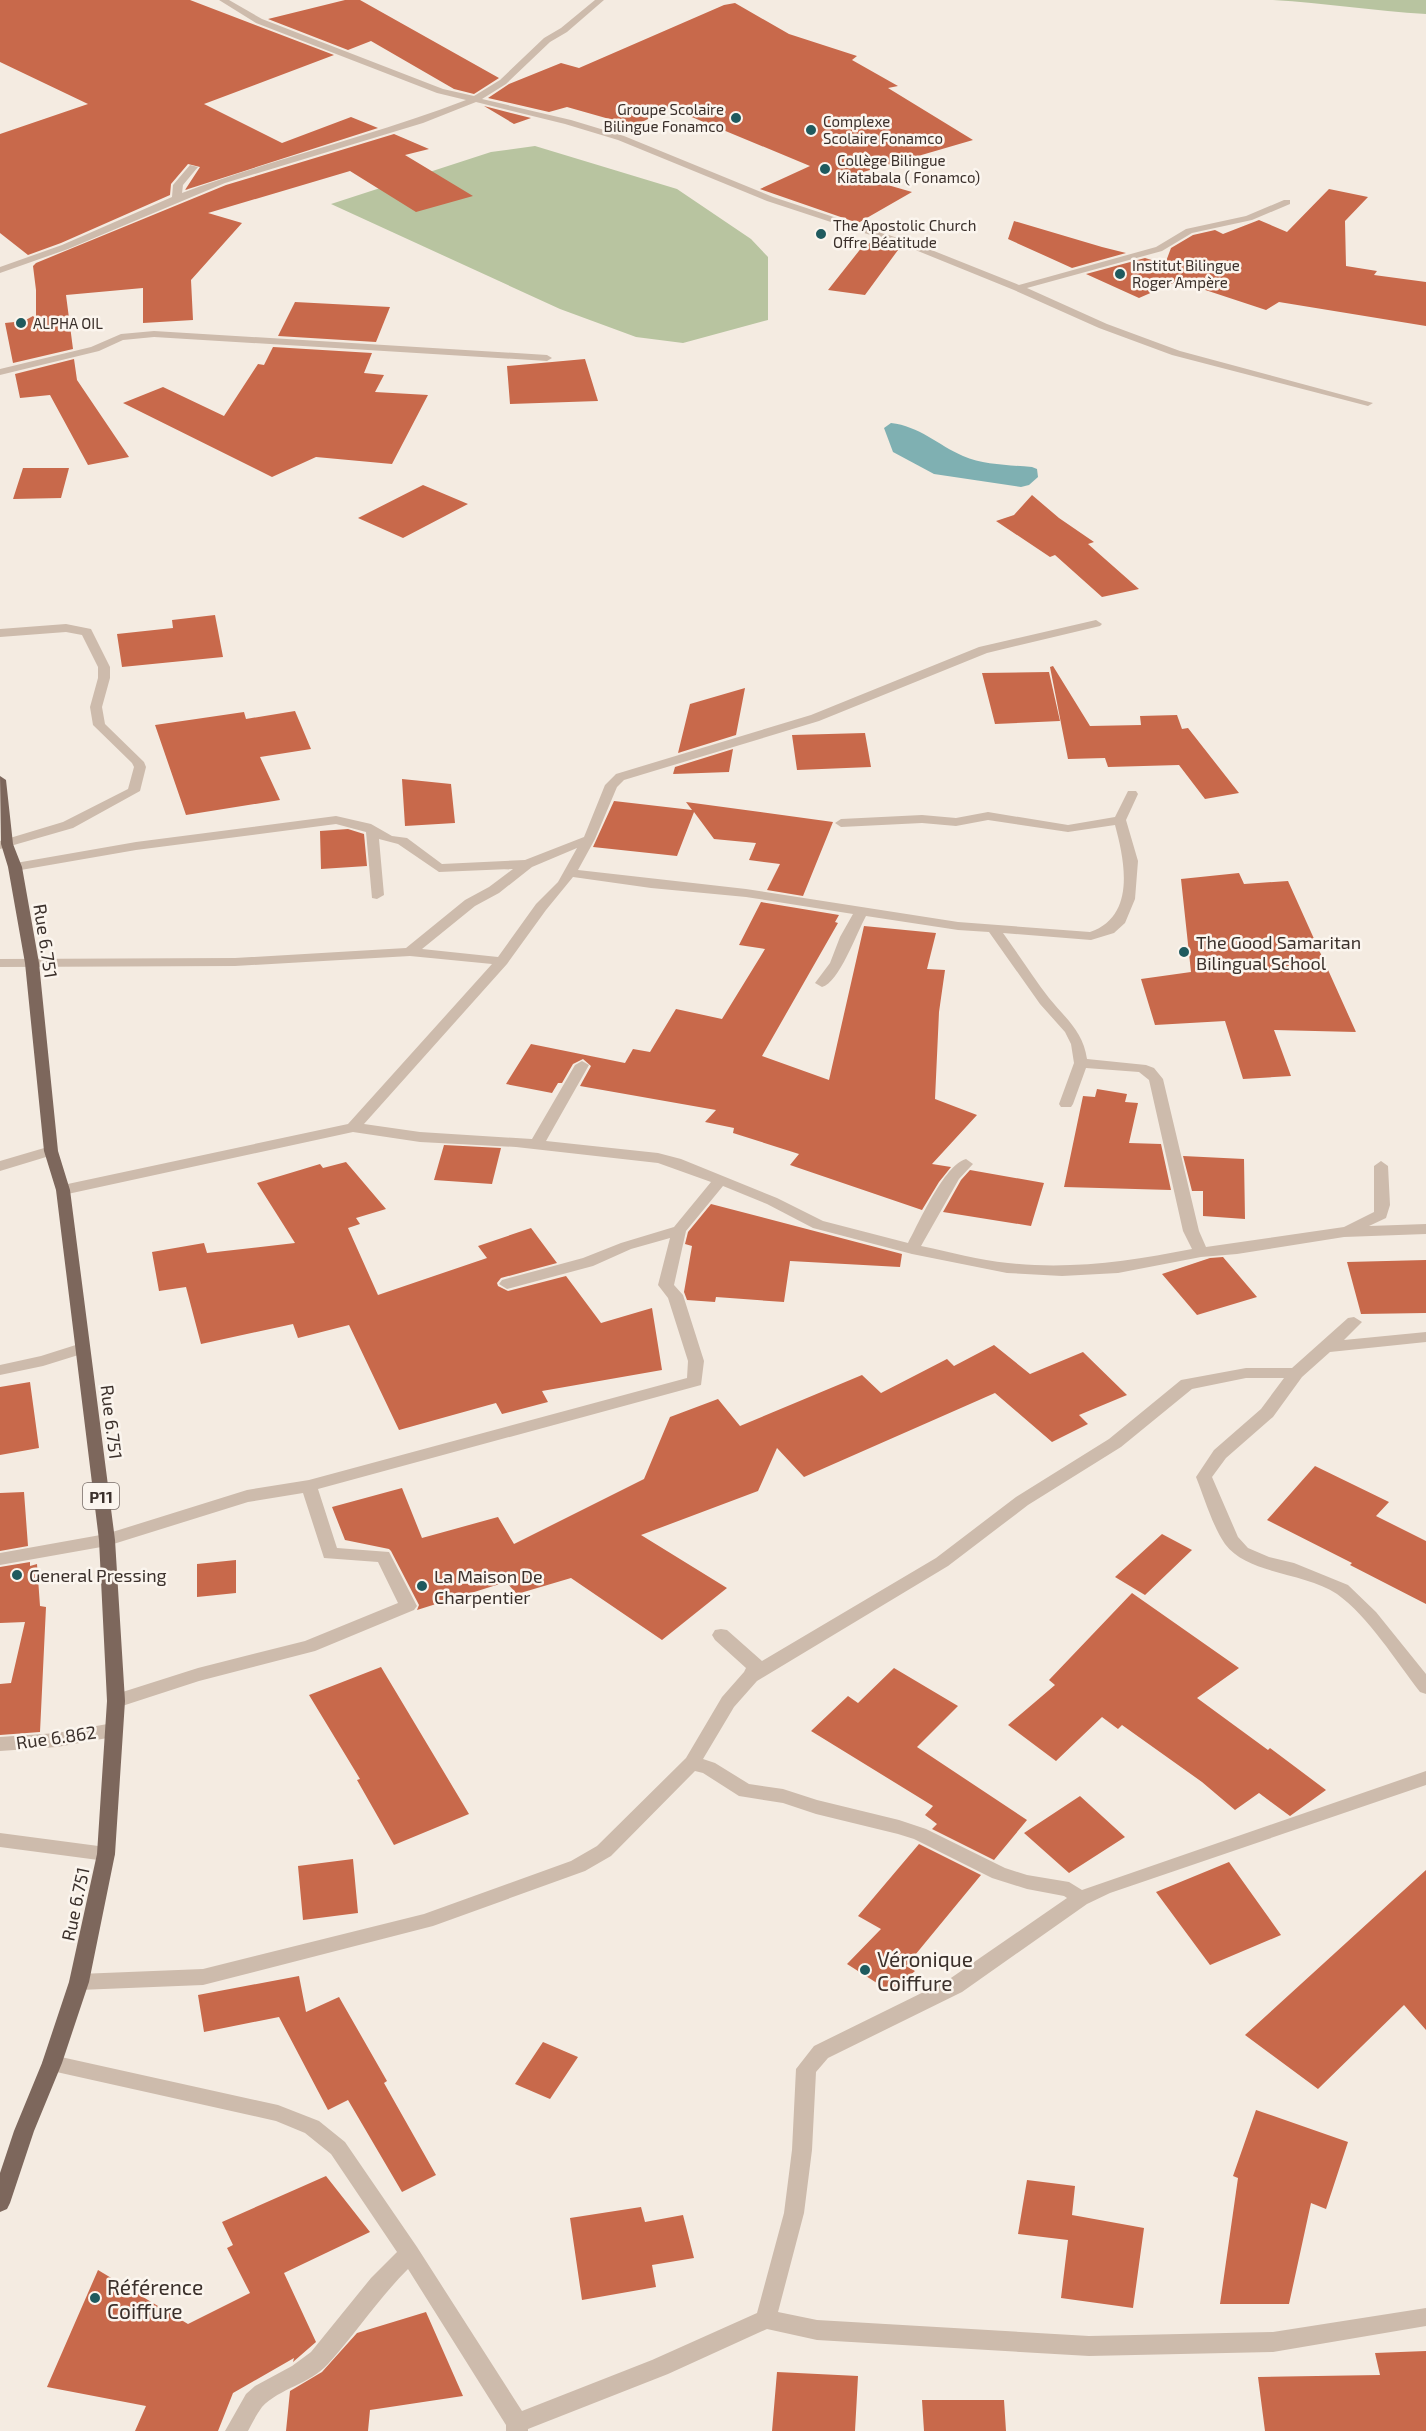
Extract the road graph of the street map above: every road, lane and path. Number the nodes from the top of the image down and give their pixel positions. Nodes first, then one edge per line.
1 (223, 0) edge
2 (600, 0) edge
3 (474, 100) junction
4 (193, 167) dead end
5 (177, 198) junction
6 (1287, 202) dead end
7 (0, 270) edge
8 (1018, 288) junction
9 (547, 358) dead end
10 (0, 372) edge
11 (1368, 403) dead end
12 (1096, 624) dead end
13 (0, 633) edge
14 (0, 780) edge
15 (1131, 794) dead end
16 (1120, 820) junction
17 (841, 823) dead end
18 (372, 830) junction
19 (589, 839) junction
20 (4, 844) edge
21 (527, 864) junction
22 (15, 867) junction
23 (571, 873) junction
24 (377, 895) dead end
25 (861, 912) junction
26 (994, 930) junction
27 (410, 952) junction
28 (502, 961) junction
29 (0, 963) edge
30 (32, 963) junction
31 (822, 983) dead end
32 (1081, 1063) junction
33 (582, 1065) dead end
34 (1066, 1104) dead end
35 (352, 1127) junction
36 (537, 1144) junction
37 (51, 1151) junction
38 (966, 1164) dead end
39 (0, 1166) edge
40 (1382, 1166) dead end
41 (720, 1180) junction
42 (63, 1190) junction
43 (1426, 1229) edge
44 (679, 1230) junction
45 (1344, 1232) junction
46 (912, 1249) junction
47 (1201, 1252) junction
48 (507, 1284) dead end
49 (1354, 1322) dead end
50 (1426, 1337) edge
51 (1324, 1347) junction
52 (82, 1348) junction
53 (0, 1370) edge
54 (1296, 1373) junction
55 (309, 1486) junction
56 (107, 1540) junction
57 (0, 1558) edge
58 (721, 1635) dead end
59 (751, 1676) junction
60 (1426, 1687) edge
61 (116, 1701) junction
62 (112, 1730) junction
63 (0, 1744) edge
64 (692, 1763) junction
65 (1426, 1778) edge
66 (0, 1840) edge
67 (106, 1854) junction
68 (1080, 1899) junction
69 (79, 1982) junction
70 (52, 2063) junction
71 (0, 2203) edge
72 (410, 2253) junction
73 (1426, 2317) edge
74 (766, 2319) junction
75 (517, 2427) edge
76 (236, 2431) edge

1 - 3 street
2 - 3 street
3 - 5 street
3 - 8 street
4 - 5 street
5 - 7 street
6 - 8 street
8 - 11 street
9 - 10 street
12 - 19 street
13 - 20 street
14 - 20 main road, Rue 6.751 / P11
15 - 16 street
16 - 17 street
16 - 26 street
18 - 21 street
18 - 22 street
18 - 24 street
19 - 21 street
19 - 23 street
20 - 22 main road, Rue 6.751 / P11
21 - 27 street
22 - 30 main road, Rue 6.751 / P11
23 - 25 street
23 - 28 street
25 - 26 street
25 - 31 street
26 - 32 street
27 - 28 street
27 - 30 street
28 - 35 street
29 - 30 street
30 - 37 main road, Rue 6.751 / P11
32 - 34 street
32 - 47 street
33 - 36 street
35 - 36 street
35 - 42 street
36 - 41 street
37 - 39 street
37 - 42 main road, Rue 6.751 / P11
38 - 46 street
40 - 45 street
41 - 44 street
41 - 46 street
42 - 52 main road, Rue 6.751 / P11
43 - 45 street
44 - 48 street
44 - 55 street
45 - 47 street
46 - 47 street
49 - 51 street
50 - 51 street
51 - 54 street
52 - 53 street
52 - 56 main road, Rue 6.751 / P11
54 - 59 street
54 - 60 street
55 - 56 street
55 - 61 street
56 - 57 street
56 - 61 main road, Rue 6.751 / P11
58 - 59 street
59 - 64 street
61 - 62 main road, Rue 6.751 / P11
62 - 63 street, Rue 6.862
62 - 67 main road, Rue 6.751 / P11
64 - 68 street
64 - 69 street
65 - 68 street
66 - 67 street
67 - 69 main road, Rue 6.751 / P11
68 - 74 street
69 - 70 main road, Rue 6.751 / P11
70 - 71 main road, Rue 6.751 / P11
70 - 72 street
72 - 75 street
72 - 76 street
73 - 74 street
74 - 75 street

